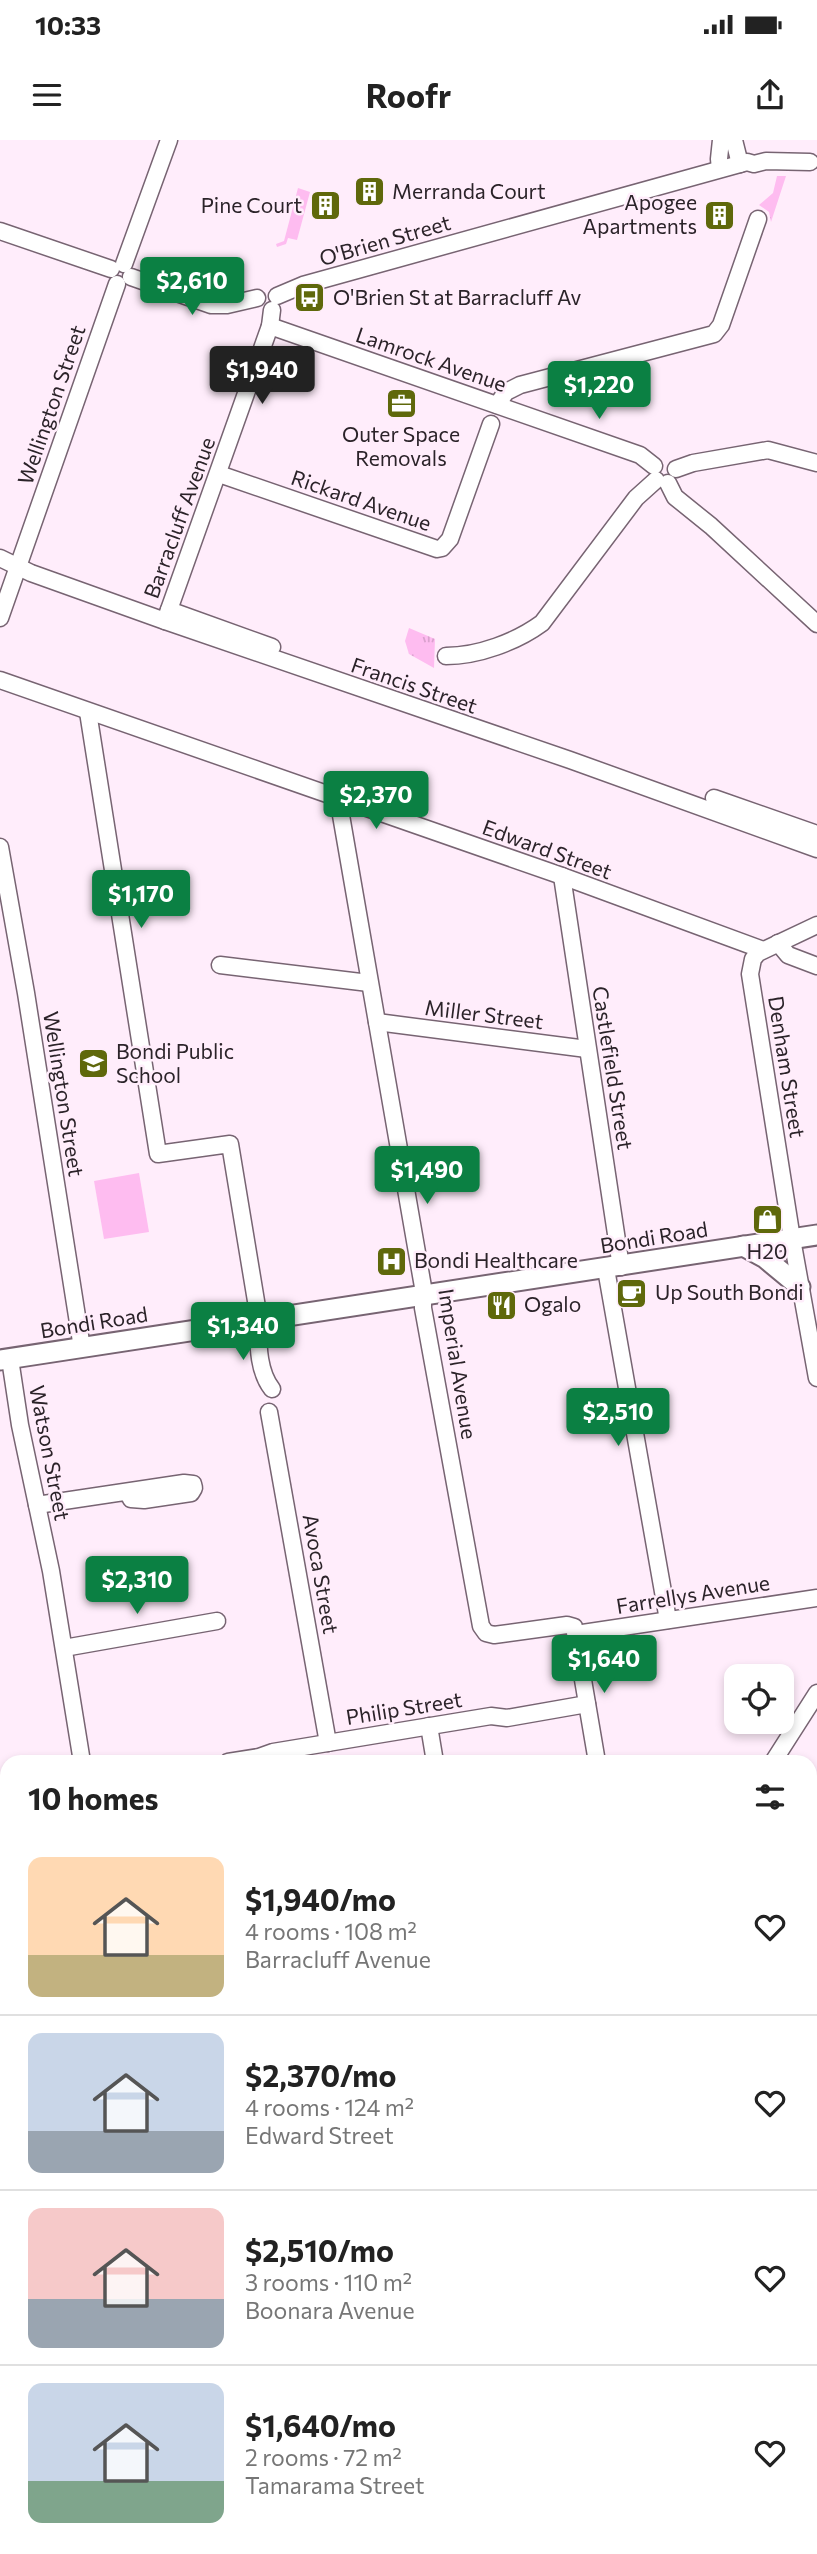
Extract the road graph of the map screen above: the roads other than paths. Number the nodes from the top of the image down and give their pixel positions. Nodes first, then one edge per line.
1 (169, 140) edge
2 (721, 140) edge
3 (734, 140) edge
4 (814, 161) edge
5 (744, 163) junction
6 (720, 169) junction
7 (758, 219) dead end
8 (0, 230) edge
9 (121, 274) junction
10 (273, 310) junction
11 (497, 405) junction
12 (491, 424) dead end
13 (817, 463) edge
14 (219, 474) junction
15 (664, 475) junction
16 (0, 558) edge
17 (18, 566) junction
18 (167, 615) junction
19 (0, 618) edge
20 (817, 624) edge
21 (272, 647) dead end
22 (446, 656) dead end
23 (0, 680) edge
24 (88, 712) junction
25 (338, 798) junction
26 (714, 799) dead end
27 (817, 834) edge
28 (0, 847) edge
29 (817, 849) edge
30 (562, 876) junction
31 (817, 925) edge
32 (778, 943) junction
33 (763, 950) junction
34 (220, 965) dead end
35 (817, 966) edge
36 (369, 984) junction
37 (377, 1023) junction
38 (587, 1049) junction
39 (817, 1236) edge
40 (792, 1240) junction
41 (743, 1246) junction
42 (613, 1268) junction
43 (800, 1287) junction
44 (423, 1297) junction
45 (258, 1321) junction
46 (82, 1348) junction
47 (5, 1360) edge
48 (817, 1378) edge
49 (272, 1389) dead end
50 (269, 1412) dead end
51 (128, 1493) dead end
52 (37, 1505) junction
53 (817, 1598) edge
54 (668, 1620) junction
55 (217, 1621) dead end
56 (576, 1634) junction
57 (64, 1648) junction
58 (817, 1693) edge
59 (587, 1704) junction
60 (429, 1727) junction
61 (328, 1743) junction
62 (81, 1755) edge
63 (268, 1755) edge
64 (434, 1755) edge
65 (596, 1755) edge
66 (777, 1755) edge

1 - 9 street, Wellington Street
2 - 6 street
3 - 5 street
4 - 5 street, O'Brien Street
5 - 6 street, O'Brien Street
6 - 10 street, O'Brien Street
7 - 11 street
8 - 9 street
9 - 10 street
9 - 17 street, Wellington Street
10 - 11 street, Lamrock Avenue
10 - 14 street, Barracluff Avenue
11 - 15 street, Lamrock Avenue
12 - 14 street, Rickard Avenue
13 - 15 street
14 - 18 street, Barracluff Avenue
15 - 20 street
15 - 22 street
16 - 17 street, Francis Street
17 - 18 street, Francis Street
17 - 19 street, Wellington Street
18 - 21 street, Francis Street
18 - 29 street, Francis Street
23 - 24 street, Edward Street
24 - 25 street, Edward Street
24 - 45 street
25 - 30 street, Edward Street
25 - 36 street, Imperial Avenue
26 - 27 street
28 - 46 street, Wellington Street
30 - 33 street, Edward Street
30 - 38 street, Castlefield Street
31 - 32 street
32 - 33 street
32 - 35 street
33 - 40 street, Denham Street
34 - 36 street
36 - 37 street, Imperial Avenue
37 - 38 street, Miller Street
37 - 44 street, Imperial Avenue
38 - 42 street, Castlefield Street
39 - 40 main road, Bondi Road
40 - 41 main road, Bondi Road
40 - 43 street, Denham Street
41 - 42 main road, Bondi Road
41 - 43 main road
42 - 44 main road, Bondi Road
42 - 54 street, Castlefield Street
43 - 48 street, Denham Street
44 - 45 main road, Bondi Road
44 - 56 street, Imperial Avenue
45 - 46 main road, Bondi Road
45 - 49 street
46 - 47 main road, Bondi Road
47 - 52 street, Watson Street
50 - 61 street, Avoca Street
51 - 52 street
52 - 57 street, Watson Street
53 - 54 street, Farrellys Avenue
54 - 56 street, Farrellys Avenue
55 - 57 street
56 - 59 street
57 - 62 street, Watson Street
58 - 66 street
59 - 60 street, Philip Street
59 - 65 street
60 - 61 street, Philip Street
60 - 64 street
61 - 63 street, Philip Street

